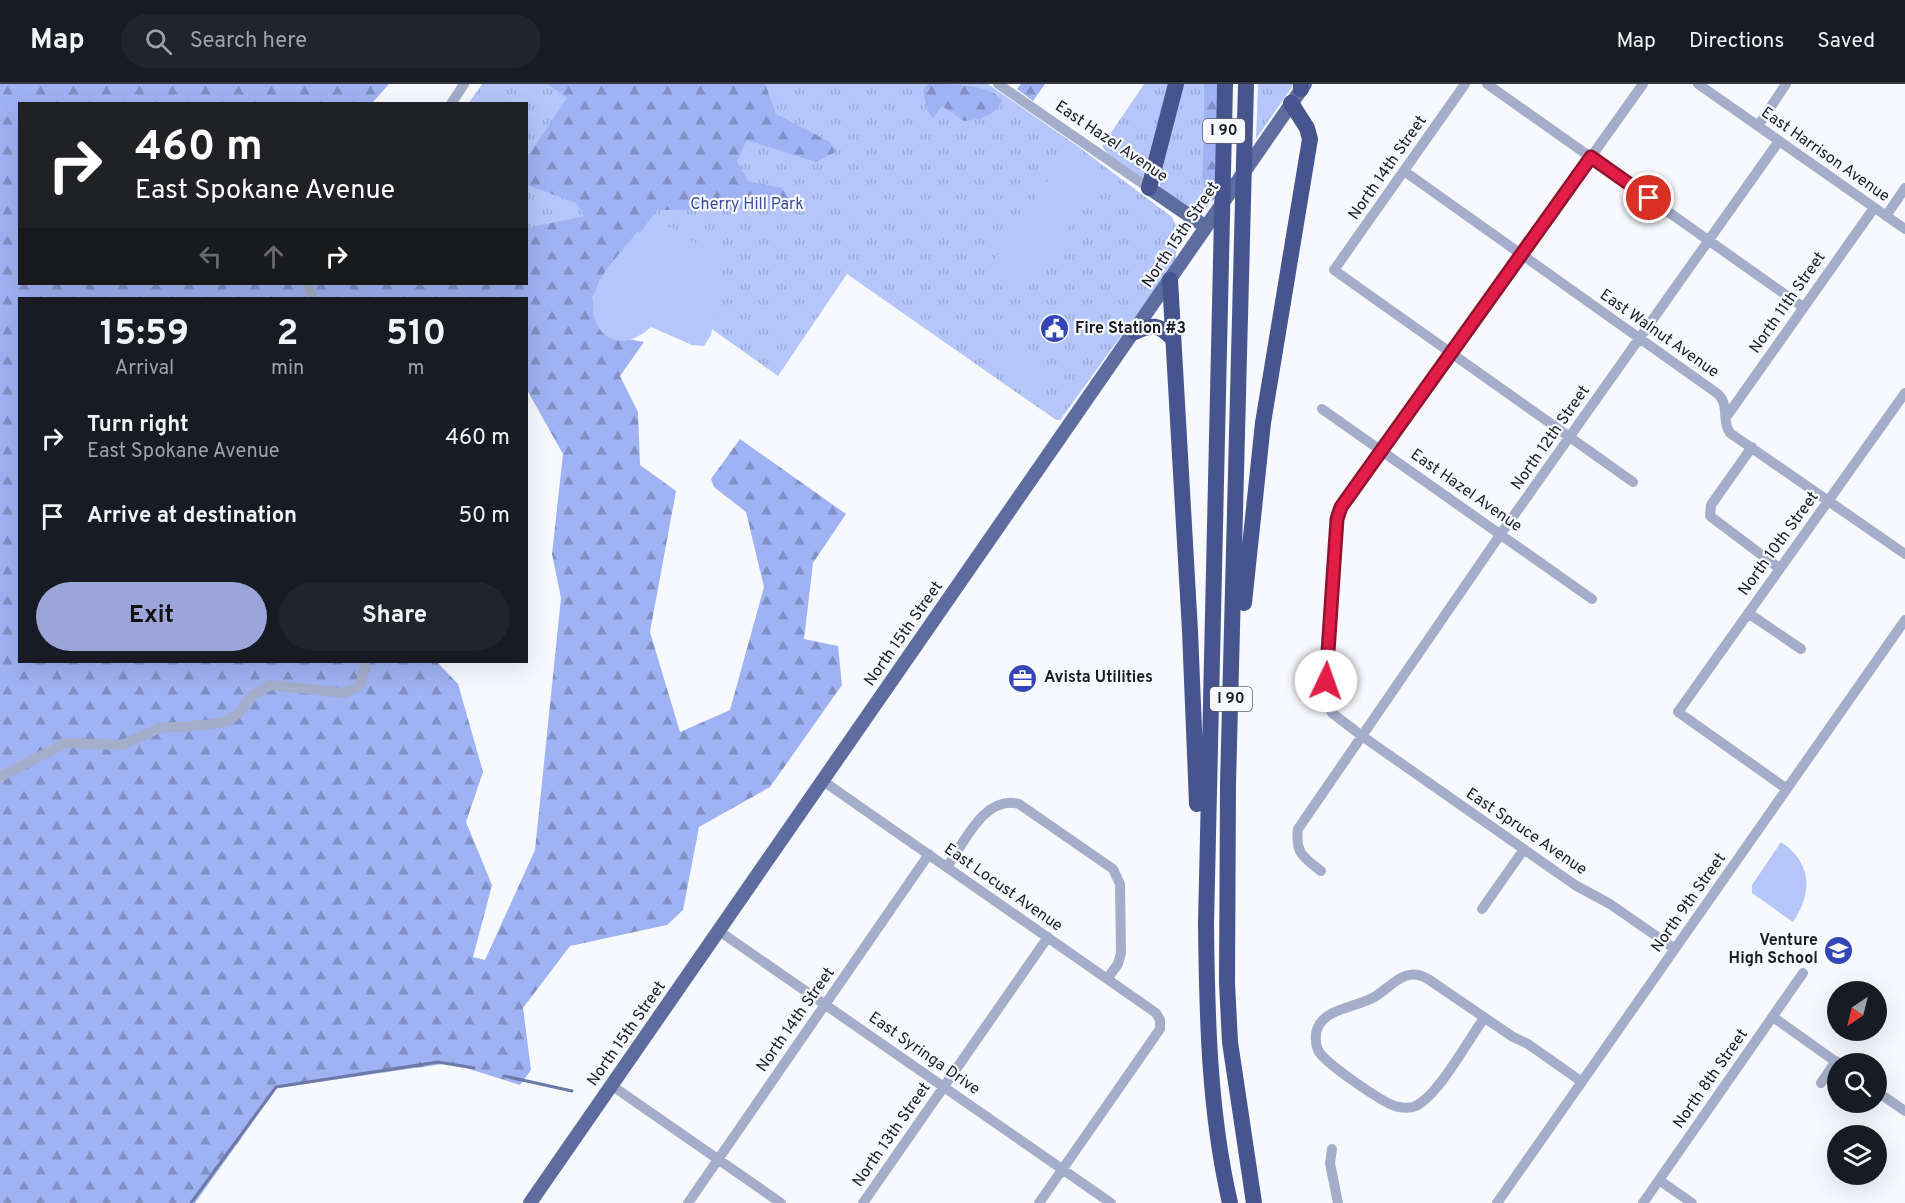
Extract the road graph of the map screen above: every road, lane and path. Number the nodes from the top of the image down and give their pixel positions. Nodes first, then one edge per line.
1 (464, 84) edge
2 (998, 84) edge
3 (1176, 84) edge
4 (1226, 84) edge
5 (1246, 84) edge
6 (1466, 84) edge
7 (1487, 84) edge
8 (1643, 84) edge
9 (1698, 84) edge
10 (1786, 84) edge
11 (1302, 86) edge
12 (452, 102) edge
13 (1291, 103) junction
14 (1758, 126) junction
15 (1779, 141) junction
16 (1591, 157) junction
17 (1404, 171) junction
18 (1149, 188) junction
19 (1905, 188) edge
20 (1874, 208) junction
21 (1886, 216) junction
22 (1214, 228) junction
23 (1905, 229) edge
24 (1709, 241) junction
25 (1522, 254) junction
26 (1170, 280) junction
27 (1803, 307) junction
28 (1134, 332) junction
29 (1172, 338) junction
30 (1640, 339) junction
31 (1451, 353) junction
32 (1905, 393) edge
33 (1322, 410) dead end
34 (1727, 416) junction
35 (1570, 437) junction
36 (1752, 447) junction
37 (1382, 452) junction
38 (1633, 482) dead end
39 (1828, 501) junction
40 (1500, 535) junction
41 (1905, 555) edge
42 (1779, 568) junction
43 (1592, 599) dead end
44 (1748, 613) junction
45 (1905, 620) edge
46 (1801, 649) dead end
47 (365, 663) edge
48 (1231, 693) junction
49 (1362, 736) junction
50 (0, 777) edge
51 (823, 781) junction
52 (1787, 789) junction
53 (1524, 849) junction
54 (929, 854) junction
55 (947, 867) junction
56 (1321, 871) dead end
57 (1482, 909) dead end
58 (1206, 924) junction
59 (719, 931) junction
60 (1048, 937) junction
61 (1675, 949) junction
62 (1803, 973) dead end
63 (1107, 979) junction
64 (825, 1004) junction
65 (1773, 1017) junction
66 (1484, 1018) junction
67 (1827, 1055) edge
68 (1827, 1075) edge
69 (1582, 1082) junction
70 (1821, 1083) dead end
71 (611, 1085) junction
72 (944, 1087) junction
73 (1887, 1098) edge
74 (1905, 1111) edge
75 (1332, 1149) dead end
76 (718, 1159) junction
77 (1063, 1169) junction
78 (1659, 1180) junction
79 (530, 1203) edge
80 (688, 1203) edge
81 (781, 1203) edge
82 (863, 1203) edge
83 (1039, 1203) edge
84 (1111, 1203) edge
85 (1230, 1203) edge
86 (1254, 1203) edge
87 (1338, 1203) edge
88 (1497, 1203) edge
89 (1643, 1203) edge
90 (1692, 1203) edge

1 - 12 street
2 - 18 street, East Hazel Avenue
3 - 18 highway
4 - 22 highway, I 90
5 - 48 highway, I 90
6 - 17 street, North 14th Street
7 - 16 street
8 - 16 street
9 - 14 street, East Harrison Avenue
10 - 14 street
11 - 13 main road, North 15th Street
13 - 22 main road, North 15th Street
13 - 48 highway
14 - 15 street, East Harrison Avenue
15 - 20 street, East Harrison Avenue
15 - 24 street, North 12th Street
16 - 24 street
16 - 25 street
17 - 25 street, East Walnut Avenue
17 - 31 street, North 14th Street
18 - 22 main road, East Hazel Avenue
19 - 21 street
20 - 21 street, East Harrison Avenue
20 - 27 street, North 11th Street
21 - 23 street, East Harrison Avenue
22 - 26 main road, North 15th Street
22 - 58 highway, I 90
24 - 27 street
24 - 30 street, North 12th Street
25 - 30 street, East Walnut Avenue
25 - 31 street
26 - 28 main road, North 15th Street
26 - 29 highway, I 90
27 - 34 street, North 11th Street
28 - 29 highway
28 - 51 main road, North 15th Street
29 - 58 highway, I 90
30 - 34 street, East Walnut Avenue
30 - 35 street, North 12th Street
31 - 35 street
31 - 37 street
32 - 39 street, North 10th Street
33 - 37 street, East Hazel Avenue
34 - 36 street, East Walnut Avenue
35 - 38 street
35 - 40 street, North 12th Street
36 - 39 street, East Walnut Avenue
36 - 42 street
37 - 40 street, East Hazel Avenue
37 - 49 street
39 - 41 street, East Walnut Avenue
39 - 42 street, North 10th Street
40 - 43 street, East Hazel Avenue
40 - 49 street, North 12th Street
42 - 44 street, North 10th Street
44 - 46 street
44 - 52 street, North 10th Street
45 - 52 street, North 9th Street
47 - 50 street
48 - 86 highway, I 90
49 - 53 street, East Spruce Avenue
49 - 56 street, North 12th Street
51 - 54 street, East Locust Avenue
51 - 59 main road, North 15th Street
52 - 61 street, North 9th Street
53 - 57 street
53 - 61 street, East Spruce Avenue
54 - 55 street, East Locust Avenue
54 - 64 street, North 14th Street
55 - 60 street, East Locust Avenue
55 - 63 street
58 - 85 highway, I 90
59 - 64 street, East Syringa Drive
59 - 71 main road, North 15th Street
60 - 63 street, East Locust Avenue
60 - 72 street, North 13th Street
61 - 69 street, North 9th Street
62 - 65 street, North 8th Street
63 - 77 street, East Locust Avenue
64 - 72 street, East Syringa Drive
64 - 76 street, North 14th Street
65 - 67 street
65 - 78 street, North 8th Street
66 - 66 street
66 - 69 street
68 - 70 street
69 - 88 street, North 9th Street
71 - 76 street
71 - 79 main road, North 15th Street
72 - 77 street, East Syringa Drive
72 - 82 street, North 13th Street
73 - 74 street
75 - 87 street
76 - 80 street, North 14th Street
76 - 81 street
77 - 83 street
77 - 84 street, East Syringa Drive
78 - 89 street, North 8th Street
78 - 90 street

